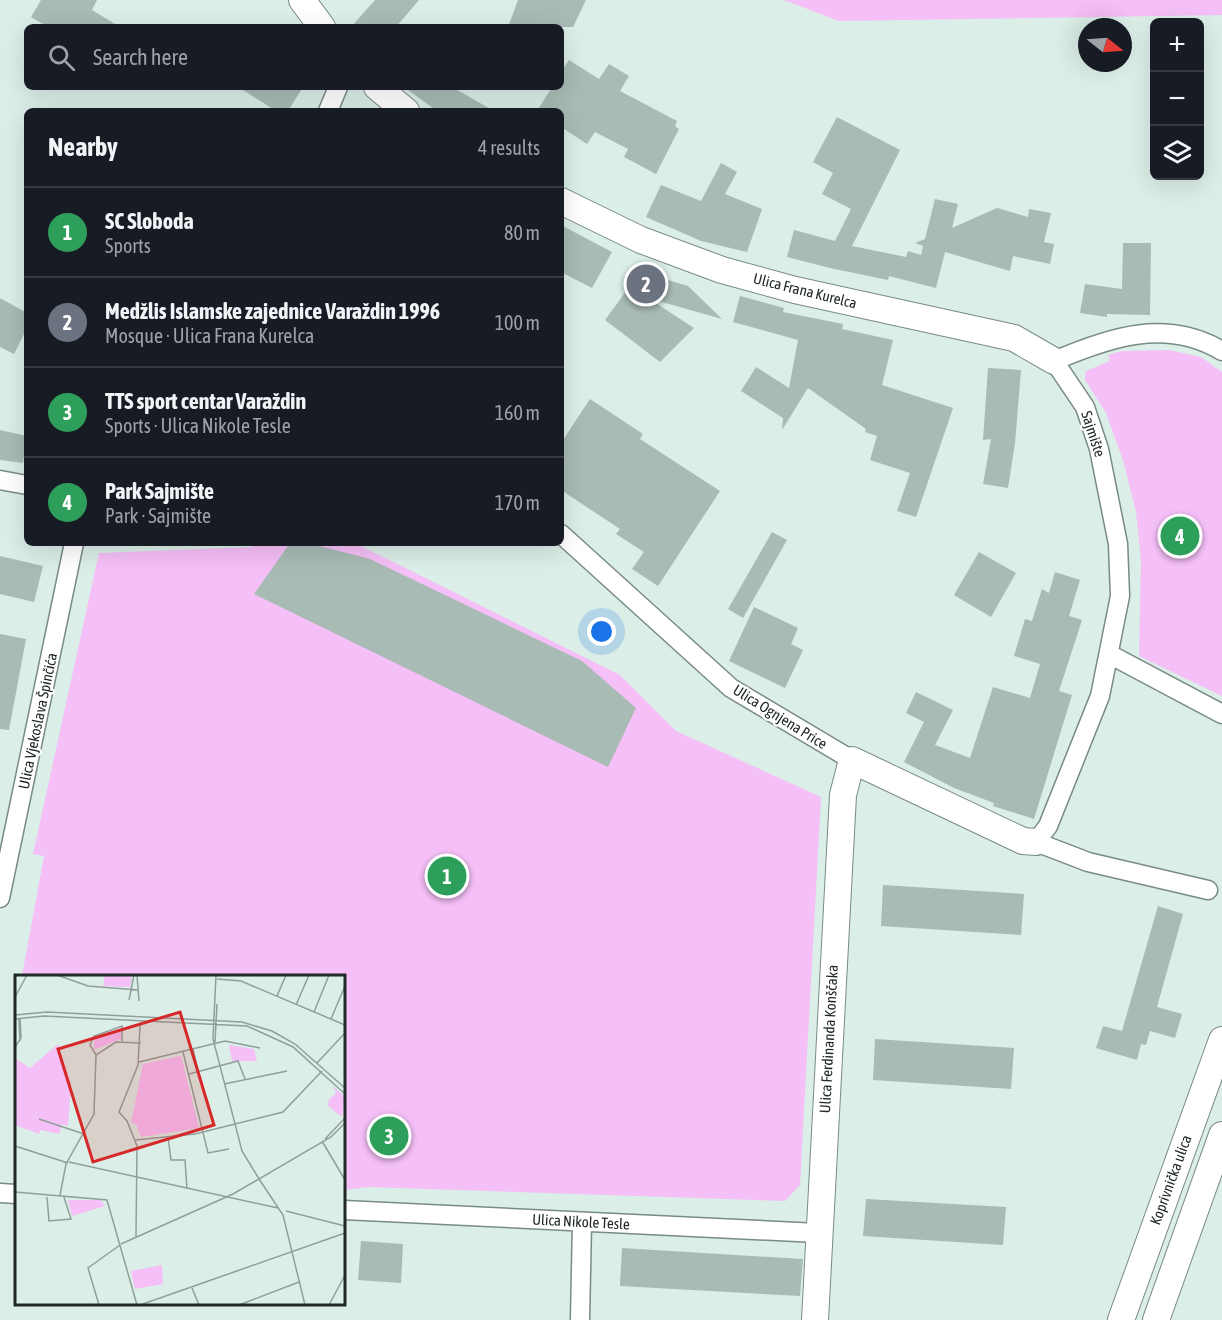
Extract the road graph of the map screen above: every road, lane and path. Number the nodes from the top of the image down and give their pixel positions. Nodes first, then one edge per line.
1 (302, 0) edge
2 (320, 24) edge
3 (337, 90) edge
4 (381, 90) edge
5 (329, 108) edge
6 (402, 108) edge
7 (564, 202) edge
8 (1222, 351) edge
9 (1054, 361) junction
10 (0, 480) edge
11 (24, 484) edge
12 (564, 537) edge
13 (73, 546) edge
14 (1109, 654) junction
15 (1222, 714) edge
16 (852, 760) junction
17 (8, 828) edge
18 (1036, 842) junction
19 (1208, 890) dead end
20 (0, 898) edge
21 (1222, 1040) edge
22 (1222, 1135) edge
23 (0, 1193) edge
24 (15, 1194) edge
25 (345, 1210) edge
26 (582, 1222) junction
27 (818, 1233) junction
28 (580, 1320) edge
29 (815, 1320) edge
30 (1121, 1320) edge
31 (1156, 1320) edge

1 - 2 street
3 - 5 street
4 - 6 street
7 - 9 street, Ulica Frana Kurelca
8 - 9 street
9 - 14 street, Sajmište
10 - 11 street
12 - 16 street, Ulica Ognjena Price
13 - 17 street, Ulica Vjekoslava Špinčića
14 - 15 street
14 - 18 street, Sajmište
16 - 18 street, Ulica Ognjena Price
16 - 27 street, Ulica Ferdinanda Konščaka
17 - 20 street, Ulica Vjekoslava Špinčića
18 - 19 street
21 - 30 street, Koprivnička ulica
22 - 31 street
23 - 24 street
25 - 26 street, Ulica Nikole Tesle
26 - 27 street, Ulica Nikole Tesle
26 - 28 street
27 - 29 street, Ulica Ferdinanda Konščaka

